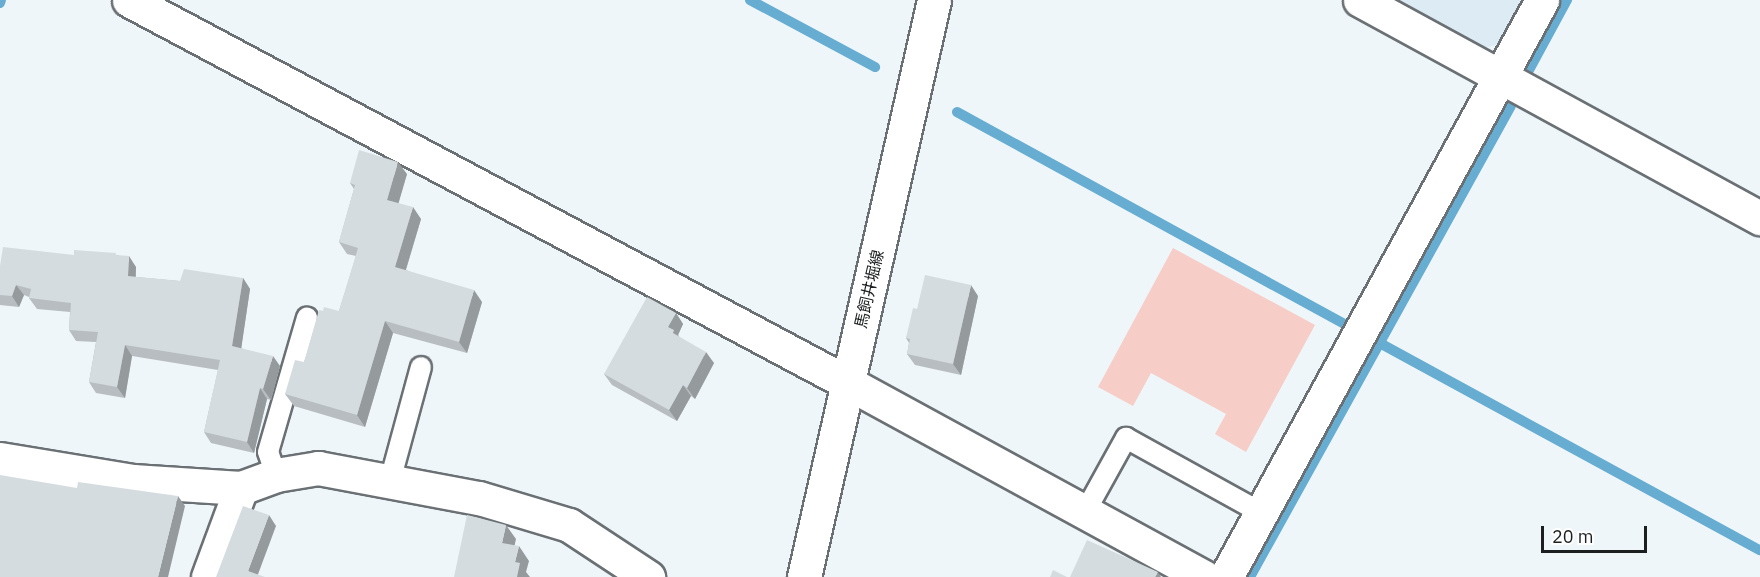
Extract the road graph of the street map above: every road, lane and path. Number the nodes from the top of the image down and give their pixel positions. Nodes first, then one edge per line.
1 (129, 0) edge
2 (934, 0) edge
3 (1360, 0) edge
4 (1542, 0) edge
5 (1500, 76) junction
6 (1760, 218) edge
7 (307, 318) dead end
8 (421, 368) dead end
9 (848, 383) junction
10 (0, 459) edge
11 (276, 475) junction
12 (390, 481) junction
13 (241, 488) junction
14 (1085, 512) junction
15 (1262, 513) junction
16 (208, 577) edge
17 (648, 577) edge
18 (804, 577) edge
19 (1204, 577) edge
20 (1226, 577) edge

1 - 9 street
2 - 9 street, 馬飼井堀線
3 - 5 street
4 - 5 street
5 - 6 street
5 - 15 street
7 - 11 lane
8 - 12 lane
9 - 14 street
9 - 18 street, 馬飼井堀線
10 - 13 street
11 - 12 street
11 - 13 street
12 - 17 street
13 - 16 street
14 - 15 lane
14 - 19 street
15 - 20 street

